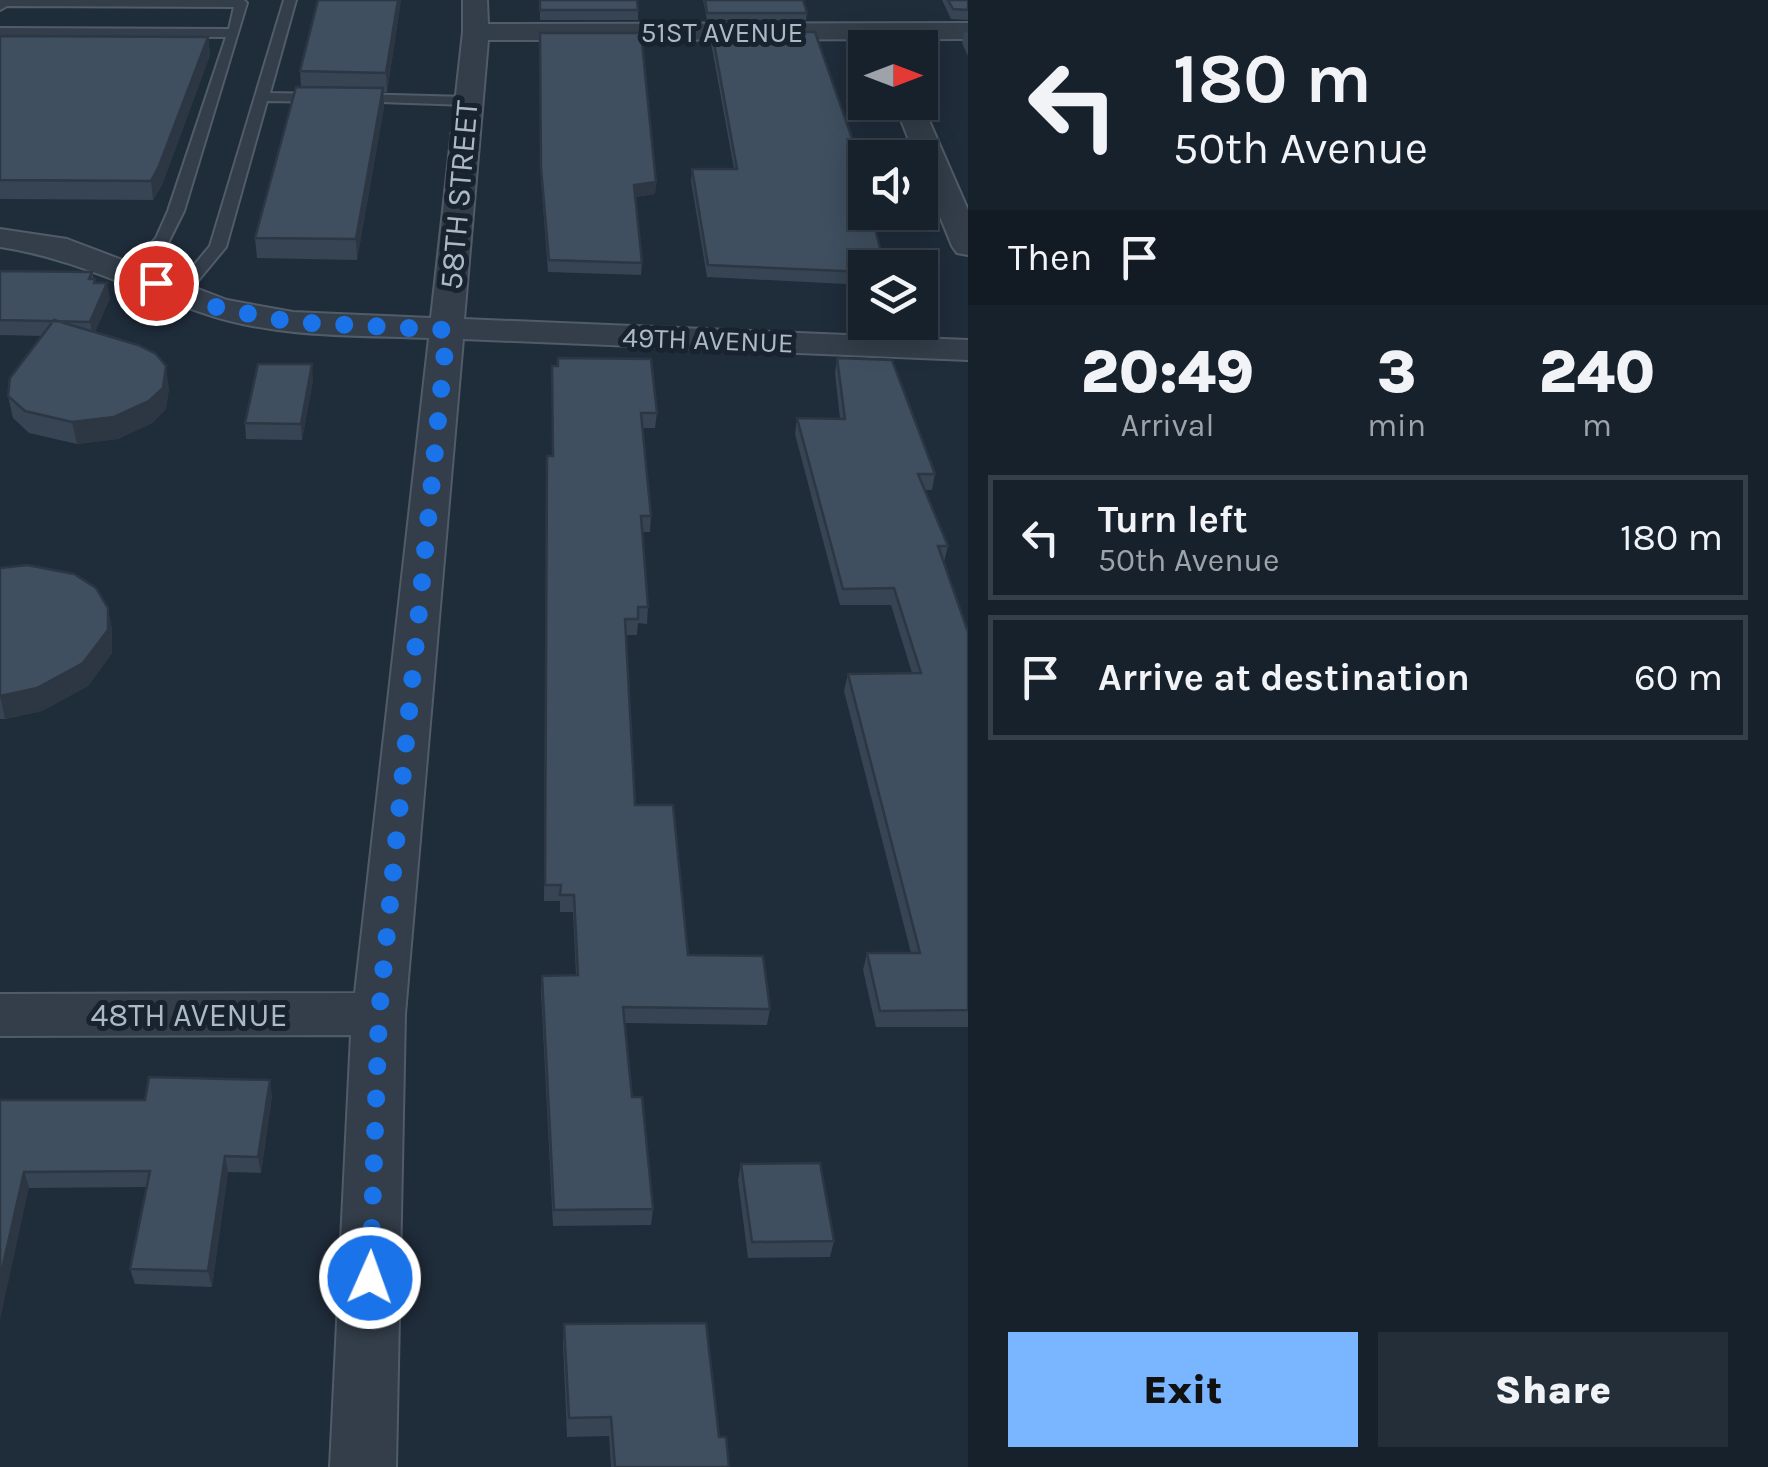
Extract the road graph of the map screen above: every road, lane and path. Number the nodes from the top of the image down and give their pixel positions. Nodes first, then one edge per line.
1 (290, 0) edge
2 (0, 6) edge
3 (475, 16) edge
4 (968, 31) edge
5 (0, 32) edge
6 (234, 33) junction
7 (938, 34) edge
8 (848, 38) edge
9 (262, 96) junction
10 (467, 101) junction
11 (915, 120) edge
12 (0, 238) edge
13 (968, 246) edge
14 (132, 274) junction
15 (180, 291) junction
16 (447, 330) junction
17 (968, 350) edge
18 (379, 1014) junction
19 (0, 1015) edge
20 (364, 1467) edge

1 - 9 lane
2 - 6 lane
3 - 8 street, 51ST AVENUE
3 - 10 street, 58TH STREET
4 - 7 street, 51ST AVENUE
5 - 6 lane
6 - 14 lane
9 - 10 lane
9 - 15 lane
10 - 16 street, 58TH STREET
11 - 13 street
12 - 14 street, 49TH AVENUE
14 - 15 street, 49TH AVENUE
15 - 16 street, 49TH AVENUE
16 - 17 street, 49TH AVENUE
16 - 18 street, 58TH STREET
18 - 19 street, 48TH AVENUE
18 - 20 street, 58TH STREET

